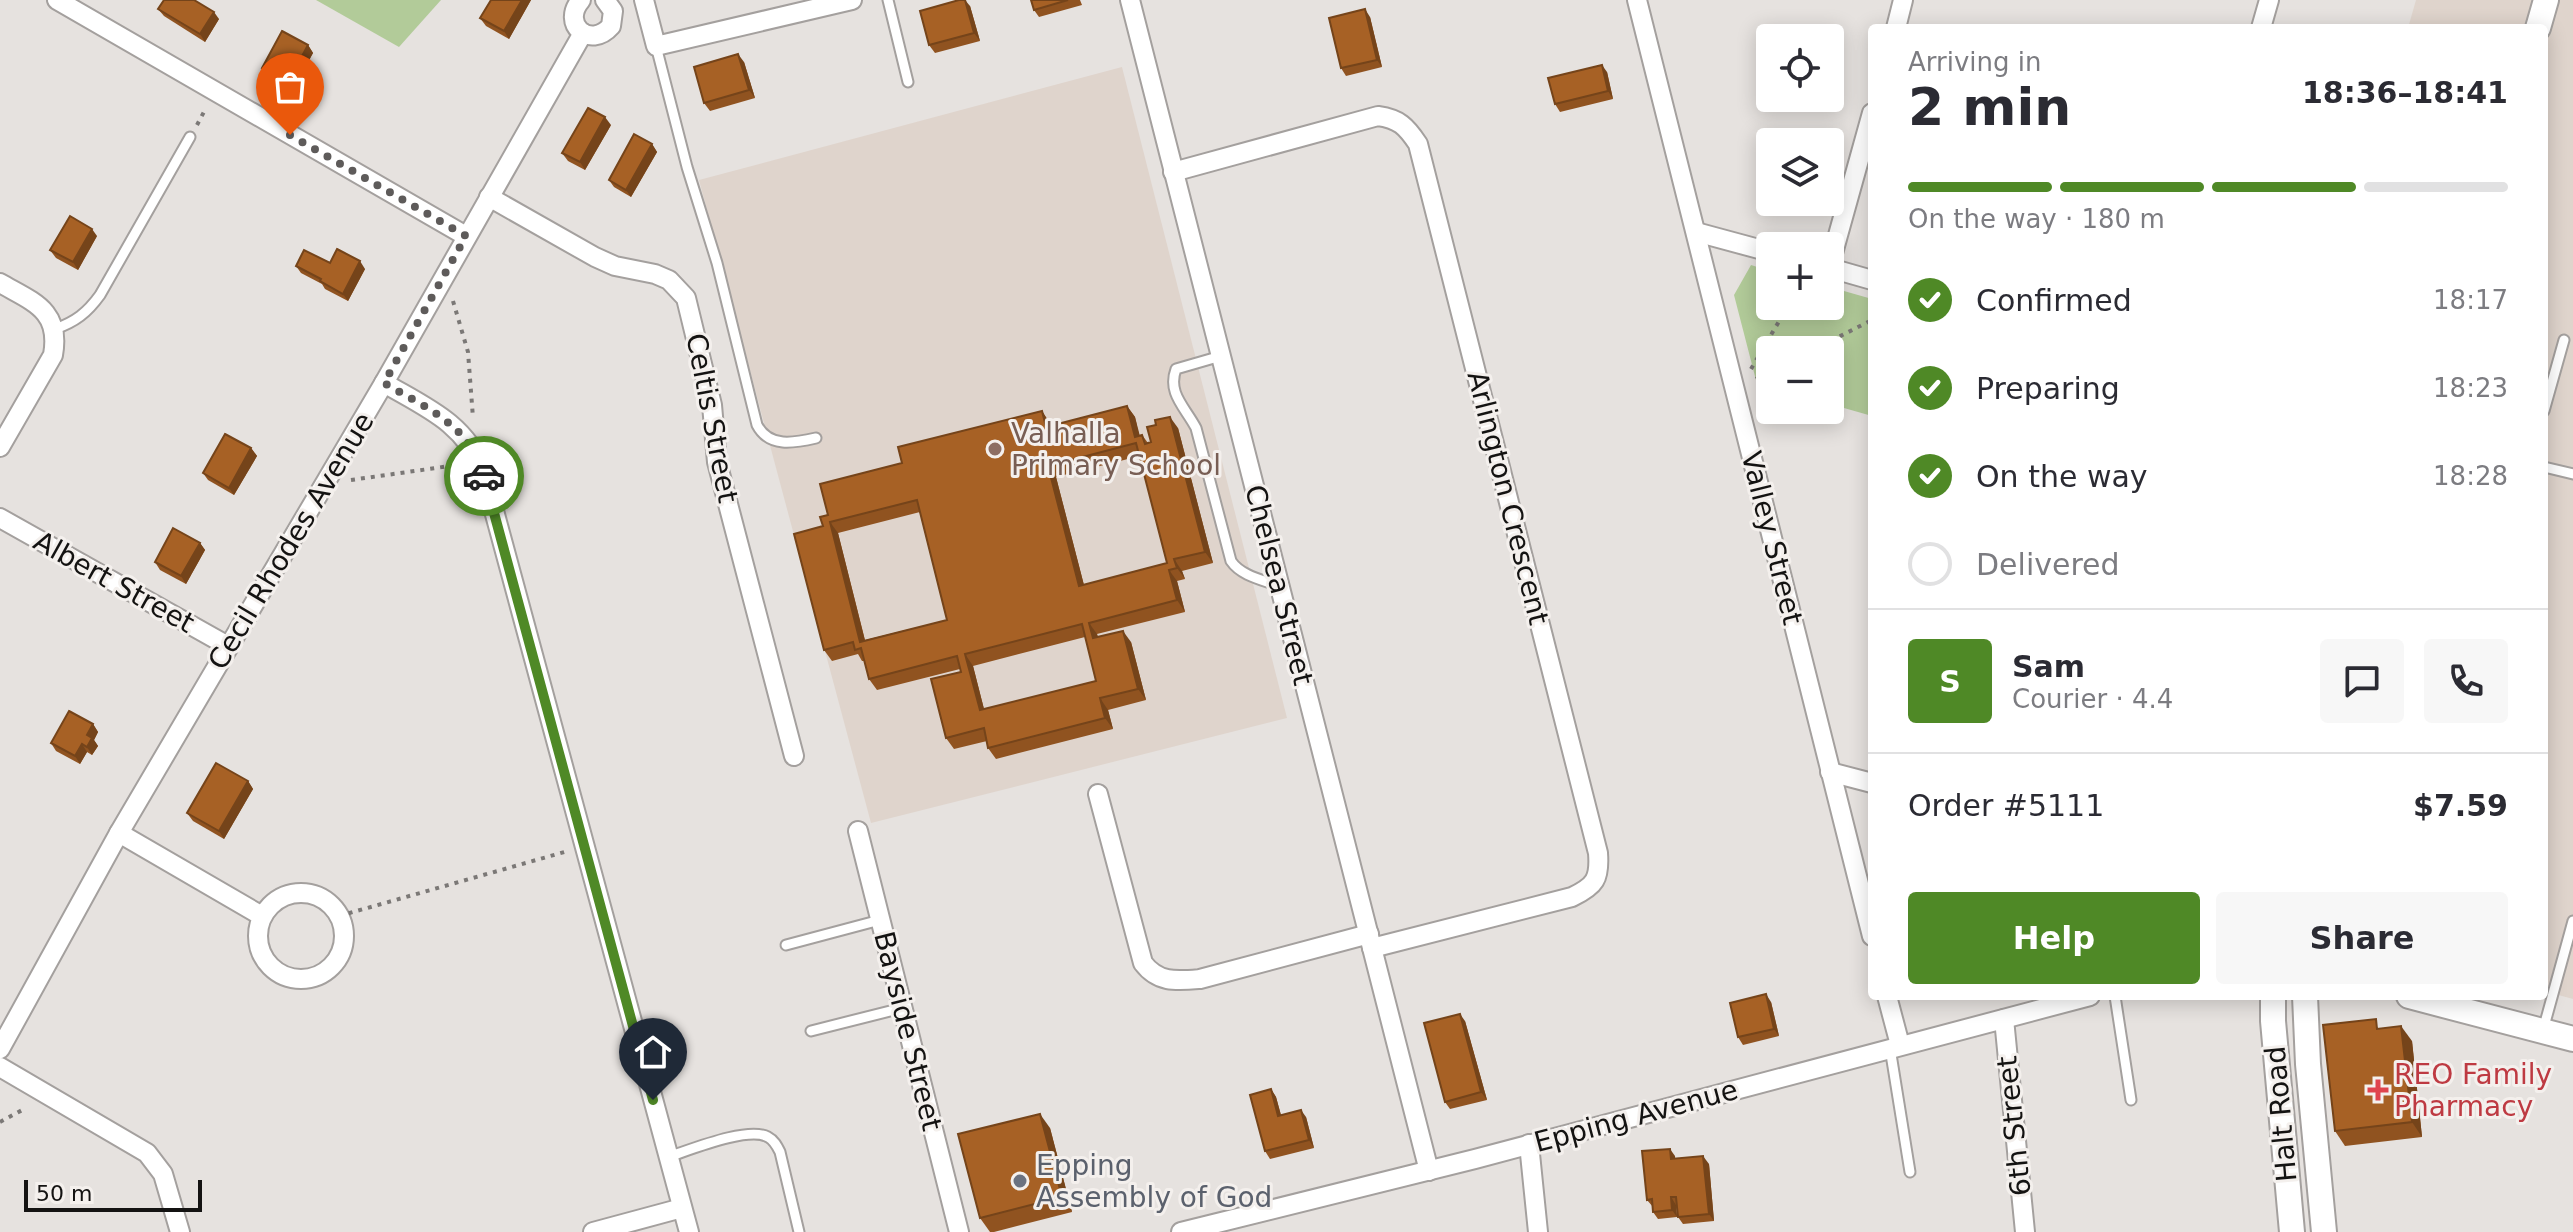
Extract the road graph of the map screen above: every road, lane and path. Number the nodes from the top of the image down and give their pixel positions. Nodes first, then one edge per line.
1 (57, 0) edge
2 (581, 0) edge
3 (605, 0) edge
4 (644, 0) edge
5 (852, 0) edge
6 (888, 0) edge
7 (1130, 0) edge
8 (1637, 0) edge
9 (1903, 0) edge
10 (2269, 0) edge
11 (2546, 0) edge
12 (1897, 24) edge
13 (2262, 24) edge
14 (2539, 24) edge
15 (583, 33) junction
16 (656, 46) junction
17 (908, 82) dead end
18 (215, 92) junction
19 (1868, 128) edge
20 (190, 137) joint
21 (1173, 172) junction
22 (489, 197) junction
23 (1696, 232) junction
24 (1839, 232) edge
25 (466, 236) junction
26 (1756, 248) edge
27 (1844, 271) edge
28 (445, 273) junction
29 (1868, 279) edge
30 (0, 283) edge
31 (1780, 320) edge
32 (1868, 322) edge
33 (55, 329) junction
34 (1841, 336) edge
35 (2564, 340) dead end
36 (1221, 356) junction
37 (1747, 376) dead end
38 (384, 383) junction
39 (2548, 397) edge
40 (816, 438) dead end
41 (0, 447) edge
42 (478, 457) junction
43 (2548, 468) edge
44 (2573, 474) edge
45 (324, 484) junction
46 (0, 518) edge
47 (1279, 586) junction
48 (228, 646) junction
49 (794, 756) dead end
50 (1830, 772) junction
51 (1868, 782) edge
52 (1098, 794) dead end
53 (858, 831) dead end
54 (119, 833) junction
55 (583, 847) junction
56 (262, 916) junction
57 (339, 916) junction
58 (880, 920) junction
59 (1868, 920) edge
60 (2573, 921) edge
61 (1370, 941) junction
62 (786, 945) dead end
63 (1888, 1000) edge
64 (2014, 1000) edge
65 (2075, 1000) edge
66 (2116, 1000) edge
67 (2273, 1000) edge
68 (2305, 1000) edge
69 (2425, 1000) edge
70 (902, 1008) junction
71 (2012, 1017) junction
72 (2543, 1030) junction
73 (811, 1031) dead end
74 (2573, 1039) edge
75 (1895, 1047) junction
76 (0, 1049) edge
77 (0, 1067) edge
78 (2131, 1100) dead end
79 (26, 1108) dead end
80 (0, 1122) edge
81 (1529, 1144) junction
82 (668, 1157) junction
83 (1429, 1171) junction
84 (1910, 1172) dead end
85 (682, 1208) junction
86 (1187, 1231) edge
87 (180, 1232) edge
88 (593, 1232) edge
89 (689, 1232) edge
90 (799, 1232) edge
91 (959, 1232) edge
92 (1538, 1232) edge
93 (2025, 1232) edge
94 (2292, 1232) edge
95 (2324, 1232) edge

1 - 18 street
2 - 15 street
3 - 15 street
4 - 16 street
5 - 16 street
6 - 17 lane
7 - 21 street, Chelsea Street
8 - 23 street, Valley Street
9 - 12 street
10 - 13 street
11 - 14 street
15 - 22 street, Cecil Rhodes Avenue
16 - 40 lane
18 - 20 path
18 - 25 street
19 - 24 street
20 - 33 lane
21 - 36 street, Chelsea Street
21 - 61 street, Arlington Crescent
22 - 25 street, Cecil Rhodes Avenue
22 - 49 street, Celtis Street
23 - 26 street
23 - 50 street, Valley Street
25 - 28 street, Cecil Rhodes Avenue
27 - 29 street
28 - 38 street, Cecil Rhodes Avenue
28 - 42 path
30 - 33 street
31 - 37 path
32 - 34 path
33 - 41 street
35 - 39 lane
36 - 47 street, Chelsea Street
36 - 47 lane
38 - 42 street
38 - 45 street, Cecil Rhodes Avenue
42 - 45 path
42 - 55 street
43 - 44 lane
45 - 48 street, Cecil Rhodes Avenue
46 - 48 street, Albert Street
47 - 61 street, Chelsea Street
48 - 54 street, Cecil Rhodes Avenue
50 - 51 street
50 - 59 street, Valley Street
52 - 61 street, Arlington Crescent
53 - 58 street, Bayside Street
54 - 56 street
54 - 76 street, Cecil Rhodes Avenue
55 - 57 path
55 - 82 street
56 - 57 street
56 - 57 street
58 - 62 lane
58 - 70 street, Bayside Street
60 - 72 lane
61 - 83 street, Chelsea Street
63 - 75 street
64 - 71 street, 6th Street
65 - 71 street, Epping Avenue
66 - 78 lane
67 - 94 street, Halt Road
68 - 95 street, Halt Road
69 - 72 street
70 - 73 lane
70 - 91 street, Bayside Street
71 - 75 street, Epping Avenue
71 - 93 street, 6th Street
72 - 74 street
75 - 81 street, Epping Avenue
75 - 84 lane
77 - 87 street
79 - 80 path
81 - 83 street, Epping Avenue
81 - 92 street
82 - 85 street
82 - 90 lane
83 - 86 street, Epping Avenue
85 - 88 street
85 - 89 street

